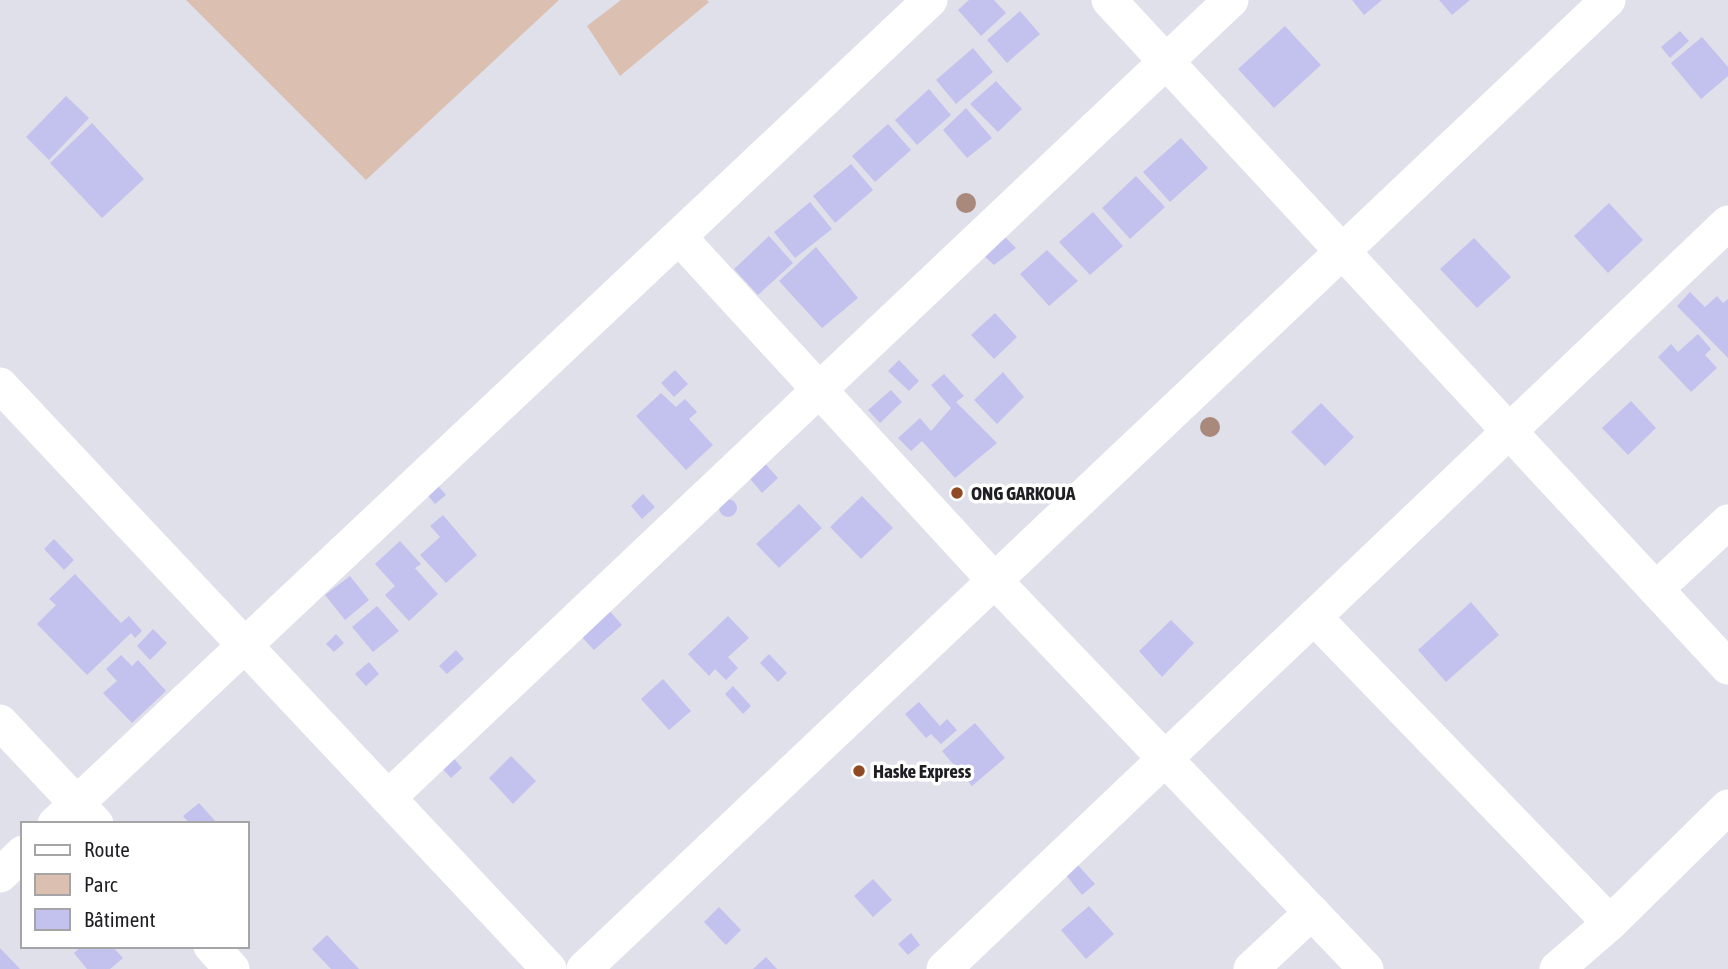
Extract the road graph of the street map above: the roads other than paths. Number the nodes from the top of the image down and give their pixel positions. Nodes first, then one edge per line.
1 (930, 0) edge
2 (1109, 0) edge
3 (1231, 0) edge
4 (1608, 0) edge
5 (1165, 60) junction
6 (1728, 223) edge
7 (679, 237) junction
8 (1342, 252) junction
9 (0, 385) edge
10 (820, 390) junction
11 (1509, 431) junction
12 (1728, 522) edge
13 (995, 581) junction
14 (1656, 589) junction
15 (1314, 617) junction
16 (245, 646) junction
17 (1728, 667) edge
18 (0, 722) edge
19 (1165, 759) junction
20 (388, 799) junction
21 (1728, 807) edge
22 (76, 817) edge
23 (21, 855) edge
24 (0, 874) edge
25 (1312, 912) junction
26 (1610, 923) junction
27 (549, 969) edge
28 (584, 969) edge
29 (944, 969) edge
30 (1251, 969) edge
31 (1366, 969) edge
32 (1557, 969) edge

1 - 7 street
2 - 5 street
3 - 5 street
4 - 8 street
5 - 8 street
5 - 10 street
6 - 11 street
7 - 10 street
7 - 16 street
8 - 11 street
8 - 13 street
9 - 16 street
10 - 13 street
10 - 20 street
11 - 14 street
11 - 15 street
12 - 14 street
13 - 19 street
13 - 28 street
14 - 17 street
15 - 19 street
15 - 26 street
16 - 20 street
16 - 22 street
18 - 22 street
19 - 25 street
19 - 29 street
20 - 27 street
21 - 26 street
23 - 24 street
25 - 30 street
25 - 31 street
26 - 32 street

